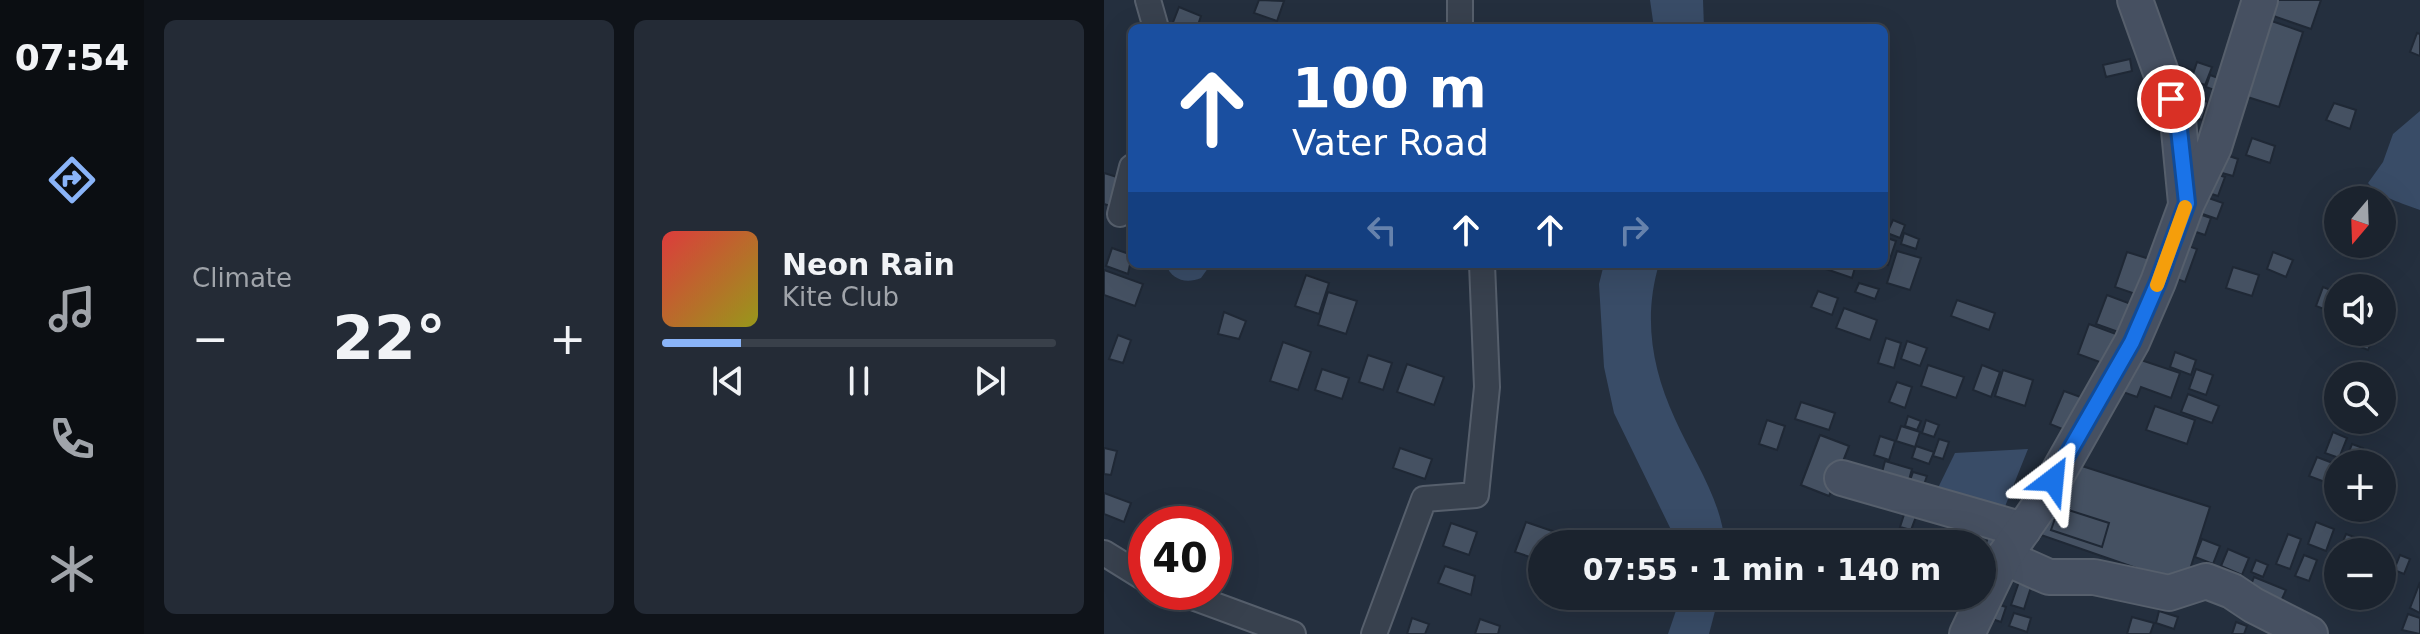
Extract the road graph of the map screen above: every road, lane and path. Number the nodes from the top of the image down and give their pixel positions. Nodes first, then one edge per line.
1 (1148, 0) edge
2 (1460, 0) edge
3 (2135, 0) edge
4 (2260, 0) edge
5 (1155, 24) edge
6 (1460, 24) edge
7 (1128, 183) edge
8 (2187, 203) junction
9 (1120, 214) dead end
10 (1482, 268) edge
11 (1842, 478) dead end
12 (2014, 543) junction
13 (1104, 553) edge
14 (1128, 568) edge
15 (1228, 610) edge
16 (1293, 634) edge
17 (1374, 634) edge
18 (1967, 634) edge
19 (2310, 634) edge

1 - 5 street
2 - 6 street
3 - 8 street
4 - 8 street
7 - 9 street
8 - 12 street
10 - 17 street
11 - 12 street
12 - 18 street
12 - 19 street
13 - 14 street
15 - 16 street

